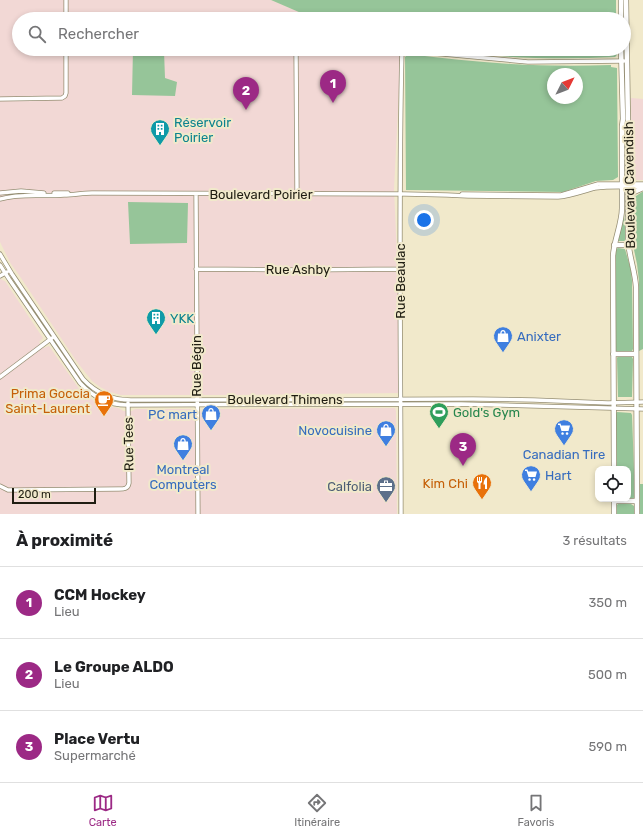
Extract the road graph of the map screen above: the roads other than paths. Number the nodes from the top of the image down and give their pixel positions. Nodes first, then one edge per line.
1 (66, 0) edge
2 (621, 0) edge
3 (626, 0) edge
4 (66, 12) edge
5 (621, 12) edge
6 (626, 12) edge
7 (66, 56) edge
8 (296, 56) edge
9 (402, 56) edge
10 (464, 56) edge
11 (623, 56) edge
12 (624, 56) edge
13 (624, 61) junction
14 (0, 98) edge
15 (625, 122) junction
16 (643, 184) edge
17 (623, 185) junction
18 (628, 185) junction
19 (643, 188) edge
20 (0, 193) edge
21 (75, 194) junction
22 (196, 194) junction
23 (297, 194) junction
24 (400, 194) junction
25 (0, 199) edge
26 (628, 200) junction
27 (628, 244) junction
28 (614, 245) junction
29 (0, 254) edge
30 (0, 265) edge
31 (196, 269) junction
32 (400, 269) junction
33 (9, 270) junction
34 (5, 273) junction
35 (0, 276) edge
36 (54, 336) junction
37 (50, 339) junction
38 (613, 354) junction
39 (636, 354) junction
40 (0, 376) edge
41 (197, 399) junction
42 (235, 399) junction
43 (272, 399) junction
44 (401, 399) junction
45 (128, 400) junction
46 (614, 402) junction
47 (636, 402) junction
48 (643, 402) edge
49 (272, 404) junction
50 (401, 404) junction
51 (128, 405) junction
52 (197, 405) junction
53 (235, 405) junction
54 (614, 408) junction
55 (636, 409) junction
56 (643, 409) edge
57 (614, 466) edge
58 (0, 486) edge
59 (631, 501) edge
60 (637, 501) junction
61 (614, 502) edge
62 (198, 514) edge
63 (401, 514) edge
64 (614, 514) edge
65 (637, 514) edge

1 - 4 street
2 - 5 main road
3 - 6 main road, Boulevard Cavendish
7 - 14 street
8 - 23 street
9 - 24 street, Rue Beaulac
10 - 13 street
11 - 13 main road, Boulevard Cavendish
12 - 13 main road, Boulevard Cavendish
13 - 15 main road, Boulevard Cavendish
15 - 17 main road, Boulevard Cavendish
15 - 18 main road, Boulevard Cavendish
16 - 18 street, Boulevard Poirier
17 - 18 street, Boulevard Poirier
17 - 24 street, Boulevard Poirier
17 - 28 main road, Boulevard Cavendish
18 - 19 street, Boulevard Poirier
18 - 26 main road, Boulevard Cavendish
19 - 26 main road
20 - 21 street, Boulevard Poirier
21 - 22 street, Boulevard Poirier
21 - 25 street, Boulevard Poirier
22 - 23 street, Boulevard Poirier
22 - 31 street, Rue Bégin
23 - 24 street, Boulevard Poirier
24 - 32 street, Rue Beaulac
26 - 27 main road, Boulevard Cavendish
27 - 28 main road
27 - 39 main road, Boulevard Cavendish
28 - 38 main road, Boulevard Cavendish
29 - 33 street, Boulevard Thimens
30 - 34 street, Boulevard Thimens
31 - 32 street, Rue Ashby
31 - 41 street, Rue Bégin
32 - 44 street, Rue Beaulac
33 - 34 street
33 - 36 street, Boulevard Thimens
34 - 35 street
34 - 37 street, Boulevard Thimens
36 - 37 street
36 - 45 street, Boulevard Thimens
37 - 40 street
37 - 51 street, Boulevard Thimens
38 - 39 main road
38 - 46 main road, Boulevard Cavendish
39 - 47 main road, Boulevard Cavendish
41 - 42 street, Boulevard Thimens
41 - 45 street, Boulevard Thimens
41 - 52 street, Rue Bégin
42 - 43 street, Boulevard Thimens
42 - 53 street
43 - 44 street, Boulevard Thimens
43 - 49 street
44 - 46 street, Boulevard Thimens
44 - 50 street, Rue Beaulac
45 - 51 street, Rue Tees
46 - 47 street, Boulevard Thimens
46 - 54 main road, Boulevard Cavendish
47 - 48 street, Boulevard Thimens
47 - 55 main road, Boulevard Cavendish
49 - 50 street, Boulevard Thimens
49 - 53 street, Boulevard Thimens
50 - 54 street, Boulevard Thimens
50 - 63 street, Rue Beaulac
51 - 52 street, Boulevard Thimens
51 - 58 street, Rue Tees
52 - 53 street, Boulevard Thimens
52 - 62 street, Rue Bégin
54 - 55 street, Boulevard Thimens
54 - 57 main road, Boulevard Cavendish
55 - 56 street, Boulevard Thimens
55 - 60 main road, Boulevard Cavendish
59 - 60 main road
60 - 65 main road, Boulevard Cavendish
61 - 64 main road

